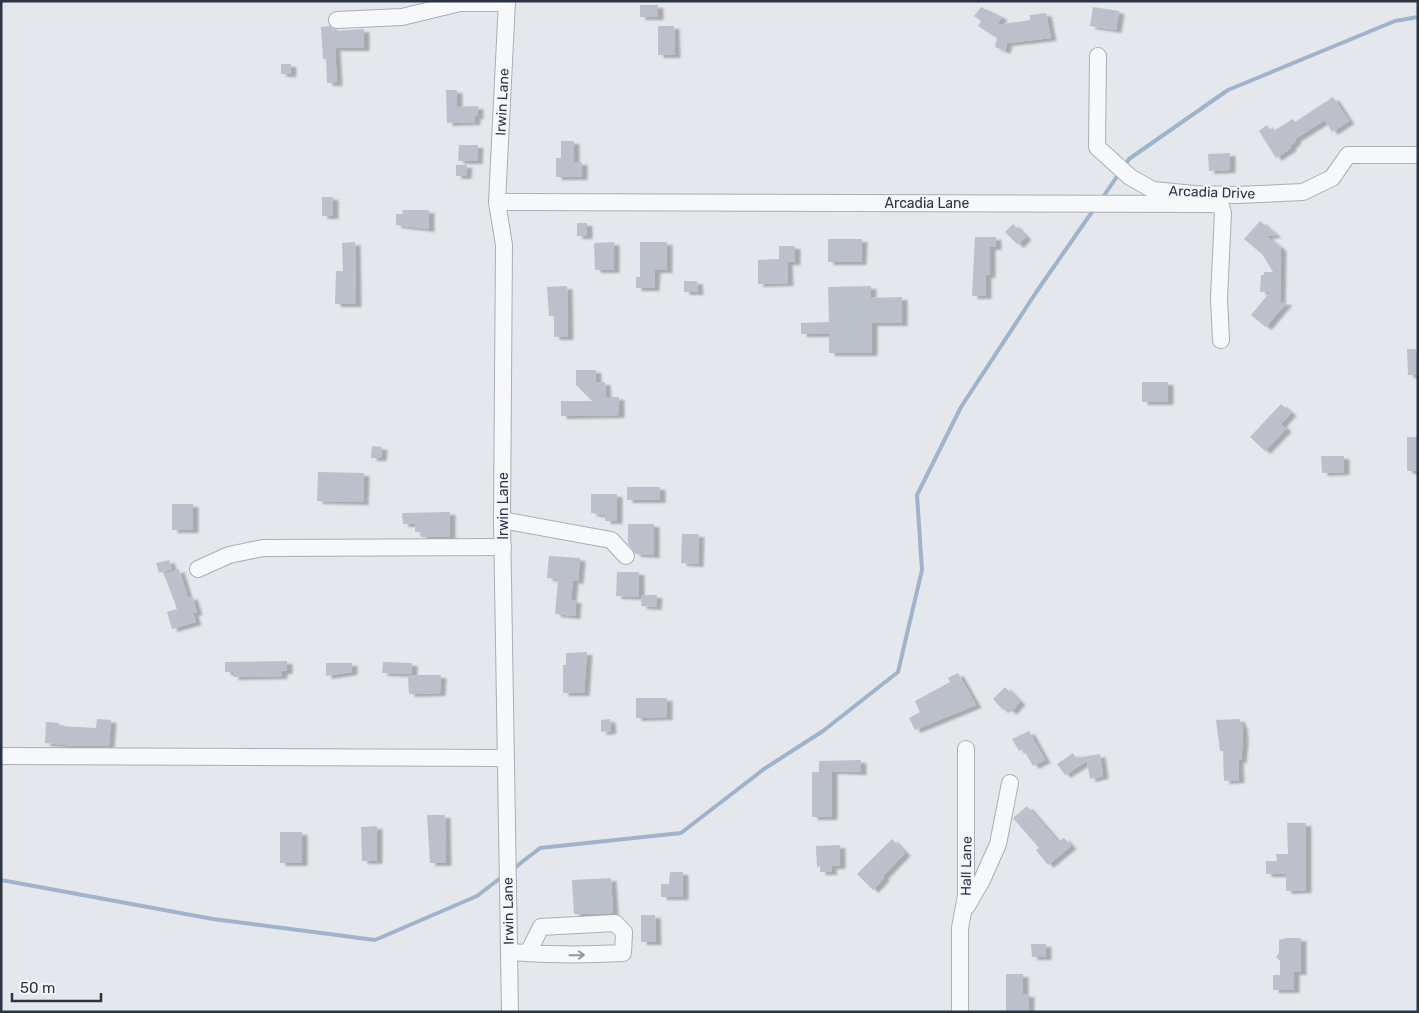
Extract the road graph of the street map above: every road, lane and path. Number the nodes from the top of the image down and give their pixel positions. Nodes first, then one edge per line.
1 (507, 2) edge
2 (337, 20) dead end
3 (1098, 56) dead end
4 (1418, 155) edge
5 (497, 202) junction
6 (1221, 340) dead end
7 (502, 520) junction
8 (503, 548) junction
9 (626, 556) dead end
10 (198, 569) dead end
11 (966, 749) dead end
12 (1, 756) edge
13 (506, 758) junction
14 (1010, 783) dead end
15 (963, 913) junction
16 (509, 952) junction
17 (528, 953) junction
18 (510, 1012) edge
19 (960, 1012) edge

1 - 2 street
1 - 5 street, Irwin Lane
3 - 4 street, Arcadia Drive
5 - 6 street, Arcadia Lane
5 - 7 street, Irwin Lane
7 - 8 street, Irwin Lane
7 - 9 street
8 - 10 street
8 - 13 street, Irwin Lane
11 - 15 street, Hall Lane
12 - 13 street
13 - 16 street, Irwin Lane
14 - 15 street
15 - 19 street, Hall Lane
16 - 17 street
16 - 18 street, Irwin Lane
17 -> 17 street

